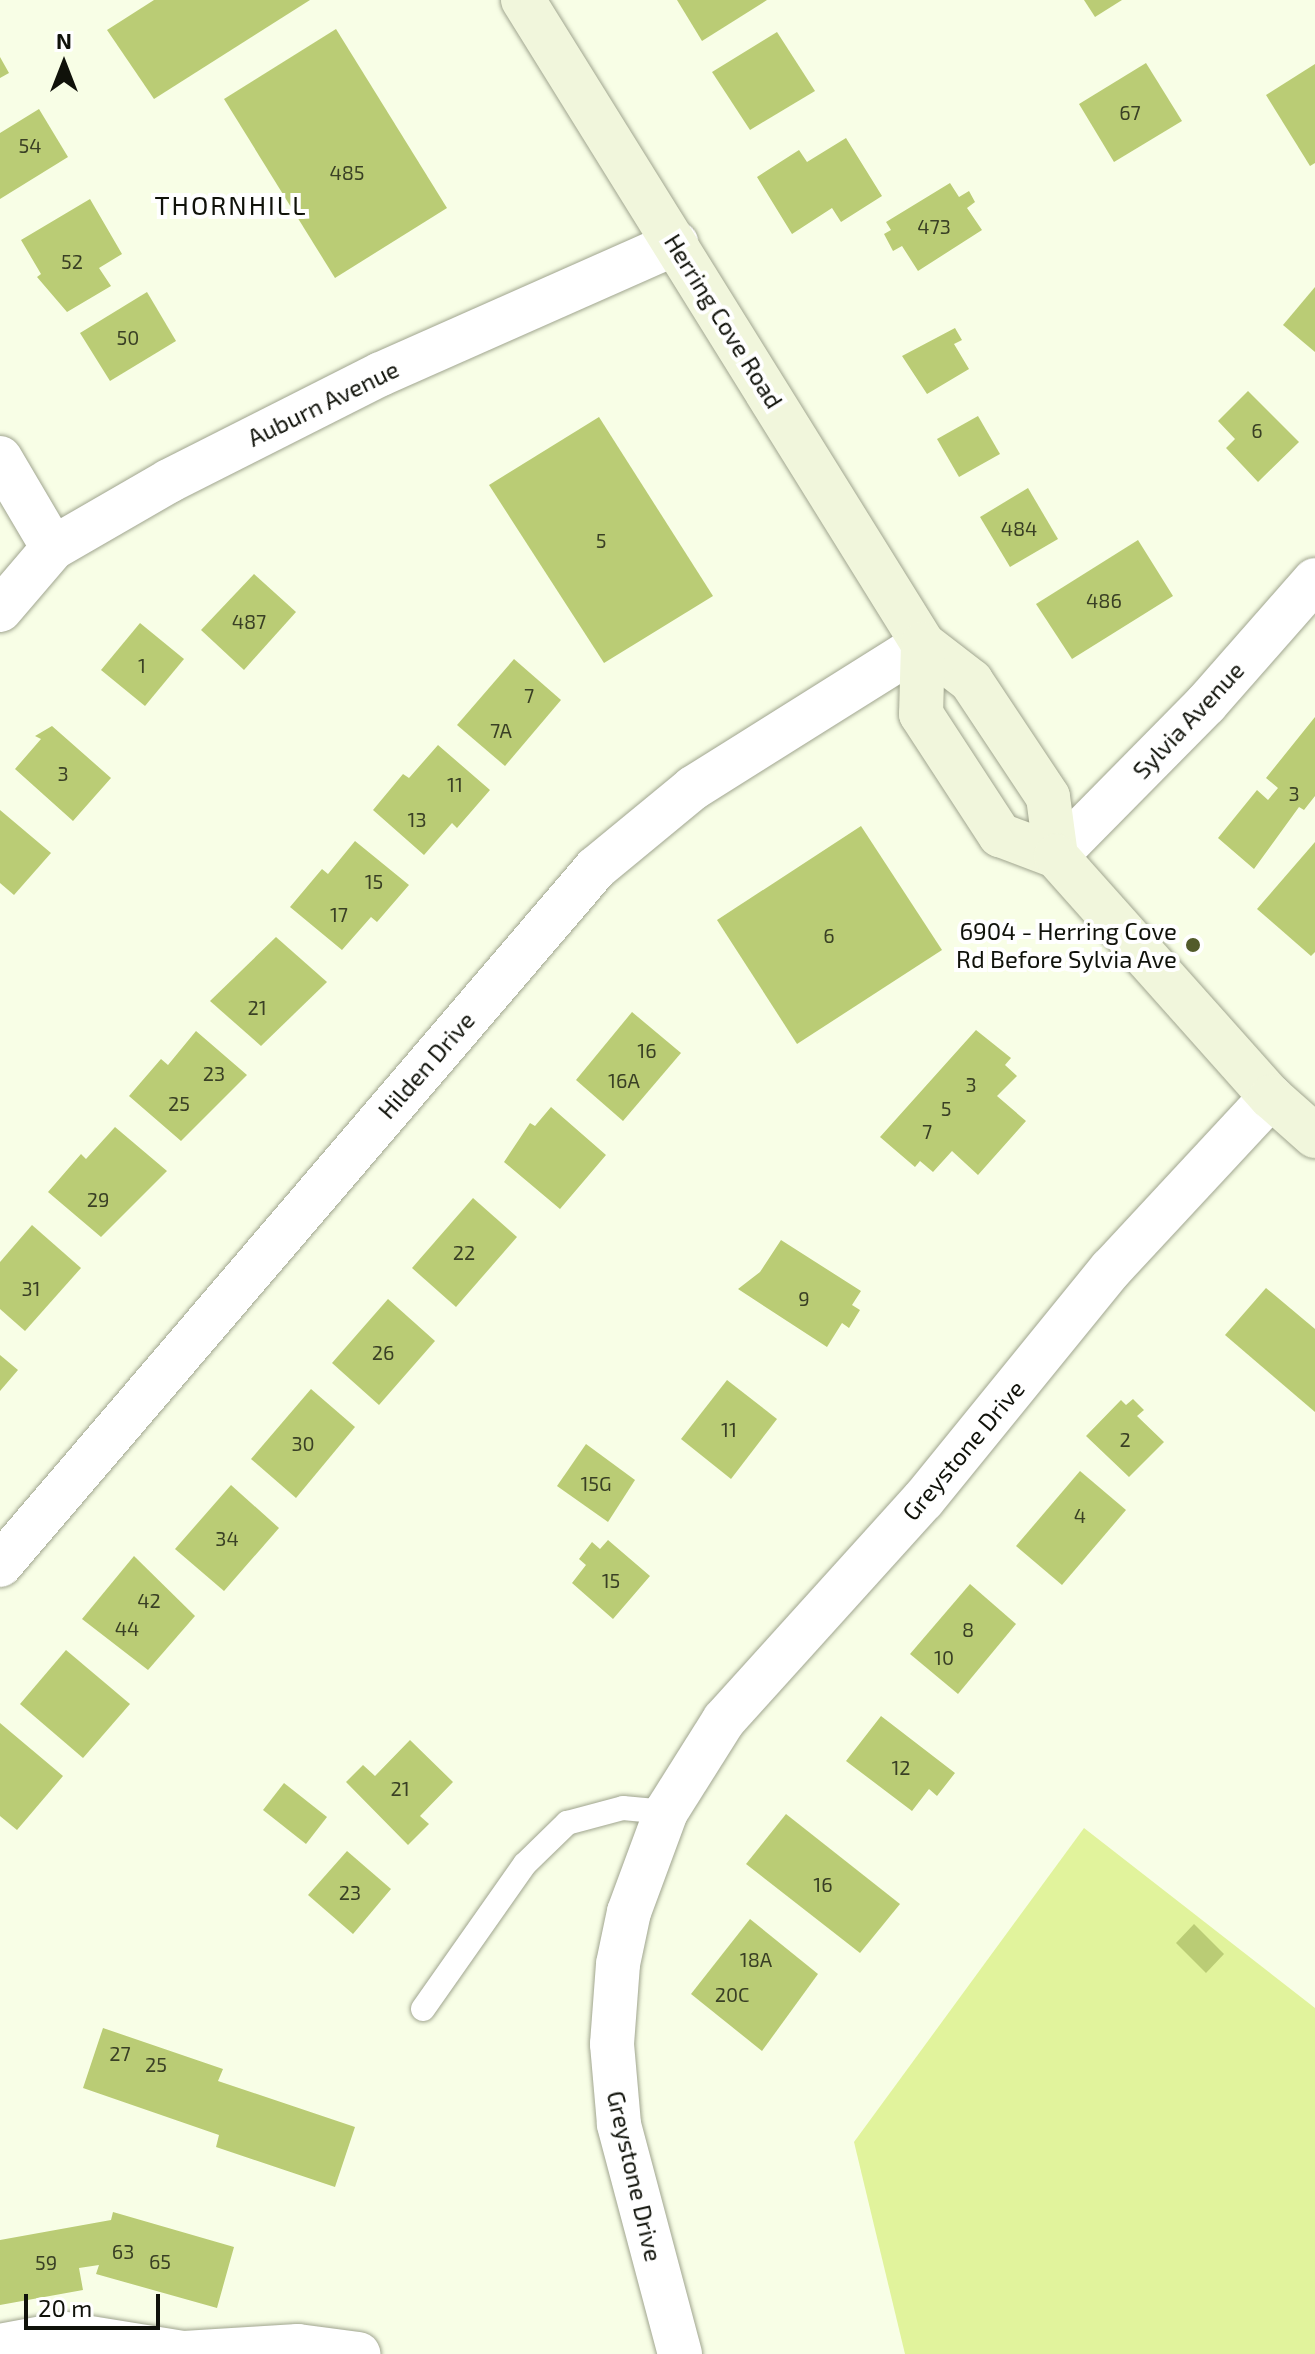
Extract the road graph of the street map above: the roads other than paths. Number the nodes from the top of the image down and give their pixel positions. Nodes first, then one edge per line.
1 (523, 0) edge
2 (676, 243) junction
3 (0, 458) edge
4 (53, 548) junction
5 (1315, 580) edge
6 (0, 610) edge
7 (923, 644) junction
8 (1056, 856) junction
9 (1271, 1097) junction
10 (1315, 1136) edge
11 (0, 1565) edge
12 (666, 1812) junction
13 (423, 2009) dead end
14 (0, 2346) edge
15 (358, 2354) edge
16 (680, 2354) edge

1 - 2 main road, Herring Cove Road
2 - 4 street, Auburn Avenue
2 - 7 main road, Herring Cove Road
3 - 4 street
4 - 6 street, Auburn Avenue
5 - 8 street, Sylvia Avenue
7 - 8 main road, Herring Cove Road
7 - 8 main road
7 - 11 street, Hilden Drive
8 - 9 main road
9 - 10 main road
9 - 12 street, Greystone Drive
12 - 13 lane
12 - 16 street, Greystone Drive
14 - 15 street

